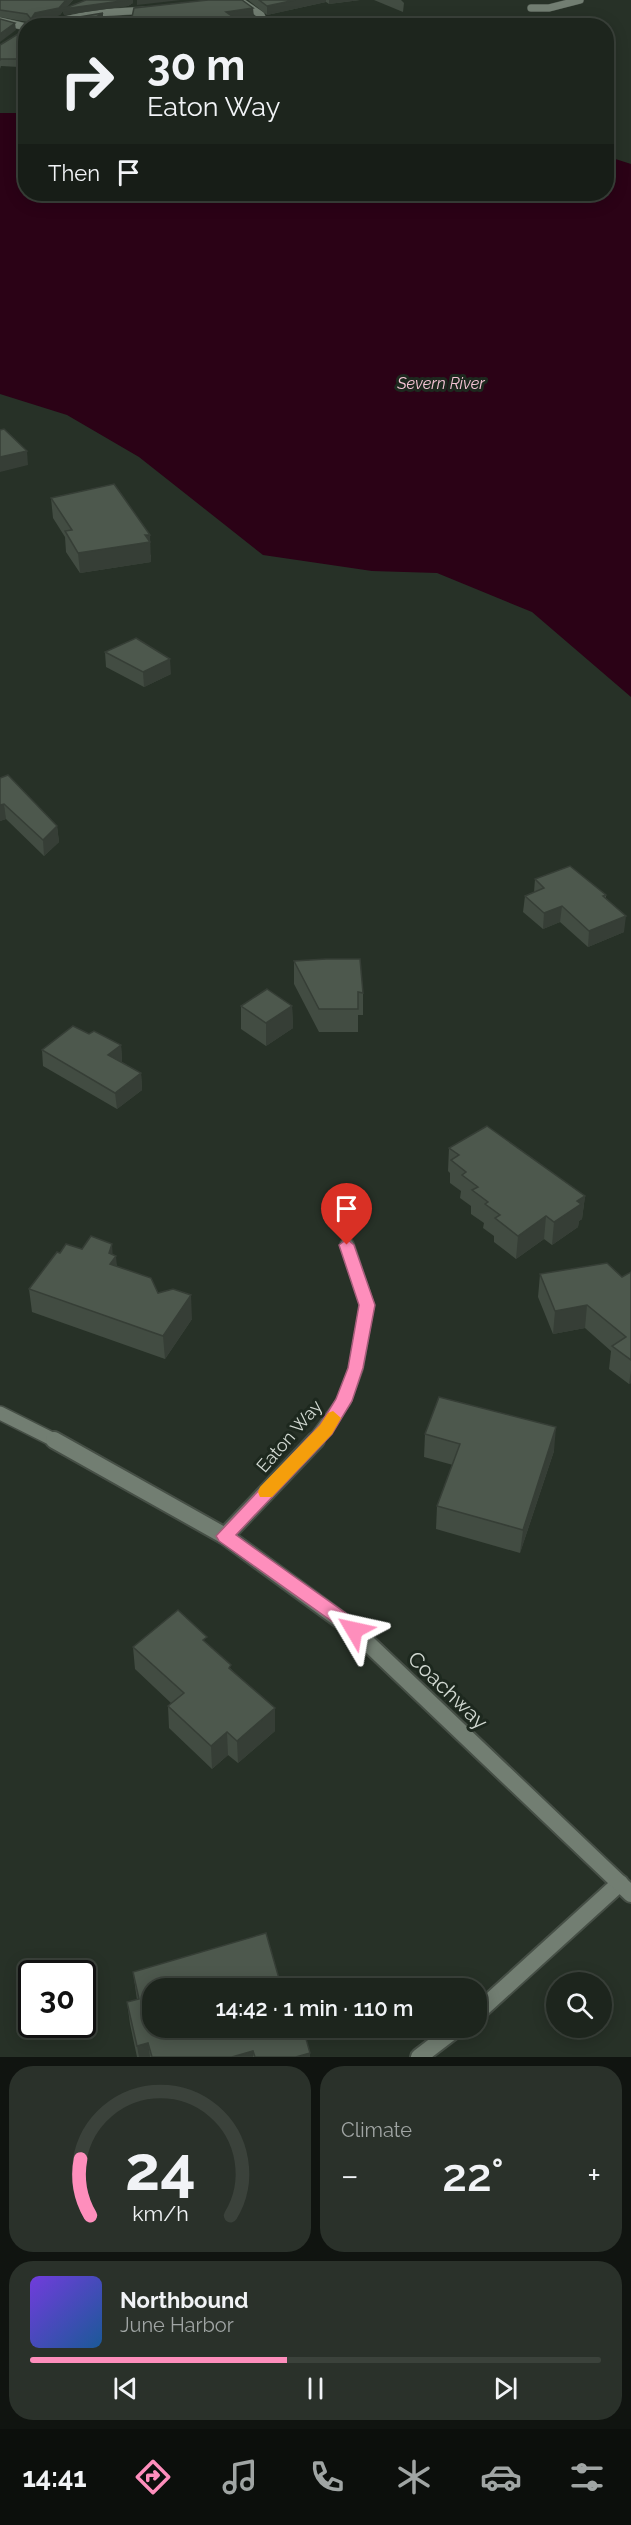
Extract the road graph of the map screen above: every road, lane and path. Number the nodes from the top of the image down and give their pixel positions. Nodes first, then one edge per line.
1 (239, 0) edge
2 (580, 0) edge
3 (531, 8) dead end
4 (152, 10) edge
5 (81, 15) junction
6 (69, 18) edge
7 (82, 18) edge
8 (262, 18) edge
9 (0, 21) edge
10 (18, 26) edge
11 (347, 1245) dead end
12 (0, 1413) edge
13 (225, 1536) junction
14 (625, 1888) edge
15 (487, 2005) edge
16 (444, 2038) edge
17 (418, 2057) edge

1 - 8 street
2 - 3 street
4 - 5 street
5 - 6 street
5 - 7 street
9 - 10 street
11 - 13 street, Eaton Way
12 - 13 street, Coachway
13 - 14 street, Coachway
14 - 15 street
16 - 17 street

